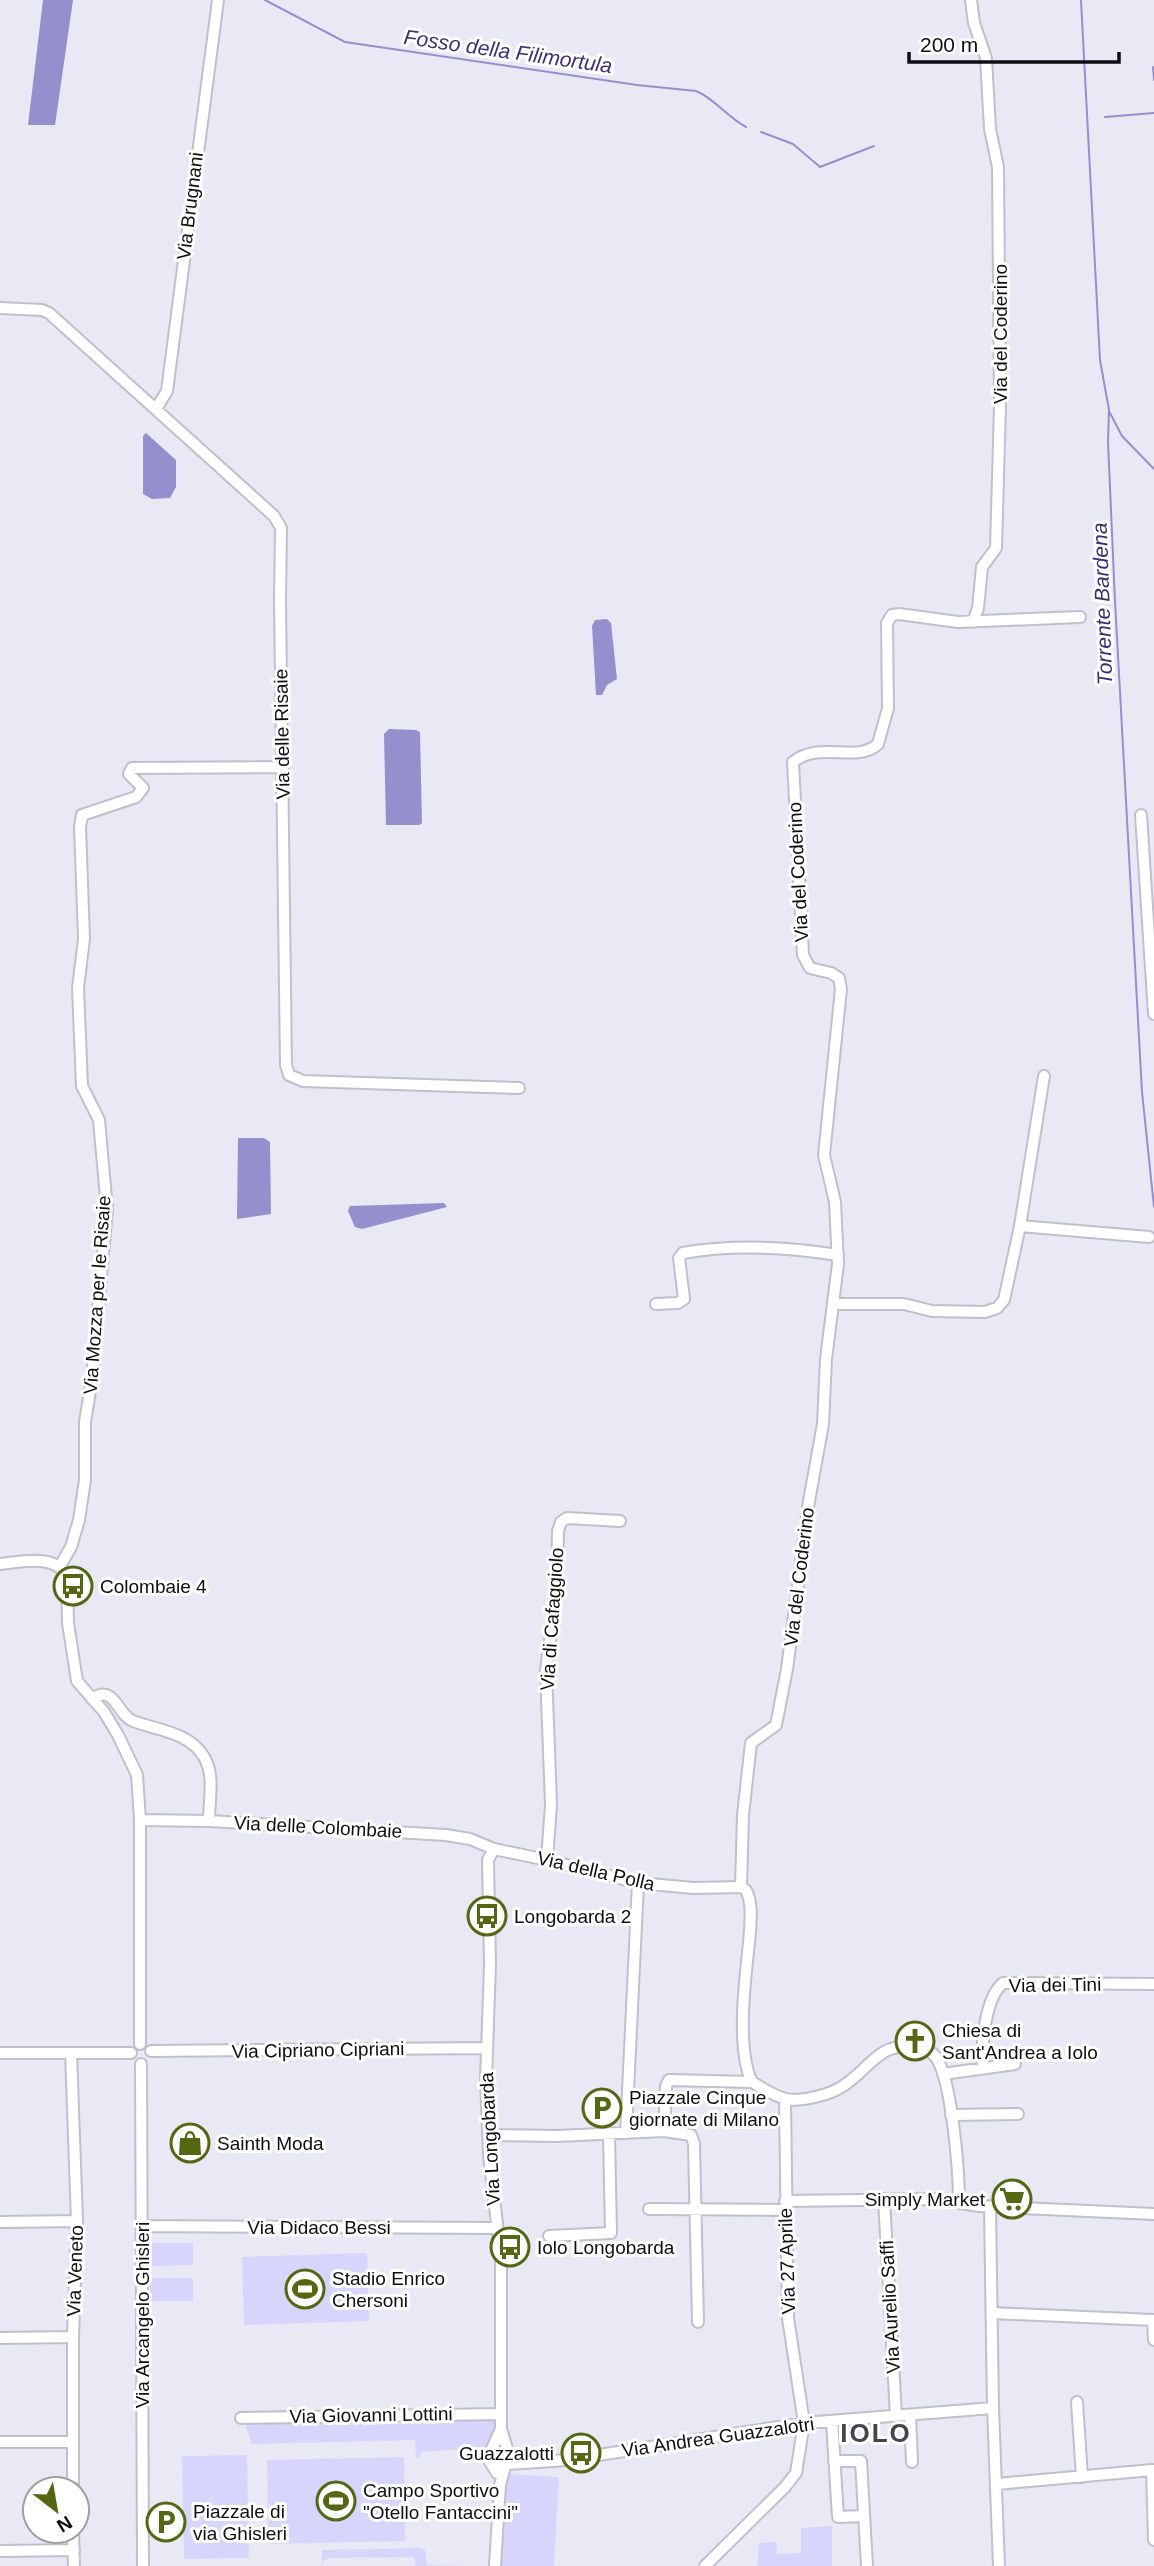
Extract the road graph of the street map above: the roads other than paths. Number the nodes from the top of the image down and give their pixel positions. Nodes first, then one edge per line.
1 (218, 0) edge
2 (971, 0) edge
3 (0, 308) edge
4 (156, 409) junction
5 (1080, 617) dead end
6 (973, 622) junction
7 (283, 767) junction
8 (1141, 815) dead end
9 (1154, 1014) edge
10 (1044, 1076) dead end
11 (519, 1088) dead end
12 (1020, 1226) junction
13 (1149, 1237) dead end
14 (838, 1255) junction
15 (656, 1304) dead end
16 (833, 1304) junction
17 (620, 1521) dead end
18 (0, 1564) edge
19 (60, 1566) junction
20 (92, 1699) junction
21 (140, 1820) junction
22 (209, 1821) junction
23 (494, 1849) junction
24 (547, 1860) junction
25 (638, 1883) junction
26 (741, 1887) junction
27 (1154, 1984) edge
28 (141, 2044) junction
29 (486, 2048) junction
30 (150, 2051) junction
31 (0, 2053) edge
32 (71, 2053) junction
33 (131, 2053) junction
34 (141, 2064) junction
35 (1015, 2064) dead end
36 (983, 2068) junction
37 (943, 2074) junction
38 (752, 2082) junction
39 (785, 2099) junction
40 (1018, 2113) dead end
41 (951, 2115) junction
42 (664, 2131) junction
43 (609, 2133) junction
44 (626, 2133) junction
45 (488, 2135) junction
46 (884, 2199) junction
47 (959, 2203) junction
48 (785, 2206) junction
49 (990, 2207) junction
50 (696, 2208) junction
51 (649, 2209) dead end
52 (1154, 2214) edge
53 (77, 2221) junction
54 (0, 2222) edge
55 (141, 2226) junction
56 (496, 2228) junction
57 (549, 2236) dead end
58 (992, 2313) junction
59 (1153, 2320) edge
60 (698, 2322) dead end
61 (73, 2337) junction
62 (0, 2338) edge
63 (1154, 2340) edge
64 (1077, 2402) dead end
65 (993, 2408) junction
66 (501, 2414) junction
67 (910, 2415) junction
68 (896, 2416) junction
69 (241, 2418) dead end
70 (832, 2421) junction
71 (804, 2423) junction
72 (501, 2429) junction
73 (0, 2442) edge
74 (73, 2442) junction
75 (493, 2449) junction
76 (508, 2450) junction
77 (835, 2460) junction
78 (527, 2461) junction
79 (912, 2462) dead end
80 (502, 2466) junction
81 (1153, 2470) edge
82 (73, 2475) edge
83 (1082, 2477) junction
84 (997, 2484) junction
85 (864, 2515) junction
86 (1154, 2540) edge
87 (74, 2545) edge
88 (74, 2550) junction
89 (0, 2551) edge
90 (74, 2566) edge
91 (143, 2566) edge
92 (495, 2566) edge
93 (705, 2566) edge
94 (867, 2566) edge
95 (999, 2566) edge

1 - 4 street, Via Brugnani
2 - 6 street, Via del Coderino
3 - 4 street, Via delle Risaie
4 - 7 street, Via delle Risaie
5 - 6 street
6 - 14 street, Via del Coderino
7 - 11 street, Via delle Risaie
7 - 19 street, Via Mozza per le Risaie
8 - 9 street
10 - 12 street
12 - 13 street
12 - 16 street
14 - 15 street
14 - 16 street, Via del Coderino
16 - 26 street, Via del Coderino
17 - 24 street, Via di Cafaggiolo
18 - 19 street
19 - 20 street
20 - 21 street
20 - 22 street, Via delle Colombaie
21 - 22 street
21 - 28 street
22 - 23 street, Via delle Colombaie
23 - 24 street, Via della Polla
23 - 29 street, Via Longobarda
24 - 25 street, Via della Polla
25 - 26 street, Via della Polla
25 - 44 street
26 - 38 street, Via del Coderino
27 - 36 street, Via dei Tini
28 - 30 street
28 - 33 street
29 - 30 street, Via Cipriano Cipriani
29 - 45 street, Via Longobarda
30 - 34 street
31 - 32 street
32 - 33 street
32 - 53 street, Via Veneto
33 - 34 street
34 - 55 street, Via Arcangelo Ghisleri
35 - 36 street
36 - 37 street
37 - 39 street
37 - 41 street
38 - 39 street
38 - 42 street
39 - 48 street, Via 27 Aprile
40 - 41 street
41 - 47 street
42 - 44 street
42 - 50 street
43 - 44 street
43 - 45 street
43 - 57 street
45 - 56 street, Via Longobarda
46 - 47 street
46 - 48 street
46 - 68 street, Via Aurelio Saffi
47 - 49 street
48 - 50 street
48 - 71 street, Via 27 Aprile
49 - 52 street
49 - 58 street
50 - 51 street
50 - 60 street
53 - 54 street
53 - 61 street, Via Veneto
55 - 56 street, Via Didaco Bessi
55 - 91 street, Via Arcangelo Ghisleri
56 - 66 street, Via Longobarda
58 - 59 street
58 - 65 street
59 - 63 street
61 - 62 street
61 - 74 street, Via Veneto
64 - 83 street
65 - 67 street, Via Andrea Guazzalotri
65 - 84 street
66 - 69 street, Via Giovanni Lottini
66 - 72 street, Via Longobarda
67 - 68 street, Via Andrea Guazzalotri
67 - 79 street
68 - 70 street, Via Andrea Guazzalotri
70 - 71 street, Via Andrea Guazzalotri
70 - 77 street
71 - 78 street, Via Andrea Guazzalotri
71 - 93 street, Via 27 Aprile
72 - 75 street, Via Longobarda
72 - 76 street, Via Longobarda
73 - 74 street
74 - 82 street, Via Veneto
75 - 76 street
75 - 80 street, Via Longobarda
76 - 78 street, Via Andrea Guazzalotri
76 - 80 street, Via Longobarda
77 - 85 street
77 - 85 street
78 - 80 street, Via Andrea Guazzalotri
80 - 92 street
81 - 83 street
81 - 86 street
83 - 84 street
84 - 95 street
85 - 94 street
87 - 88 street
88 - 89 street
88 - 90 street

